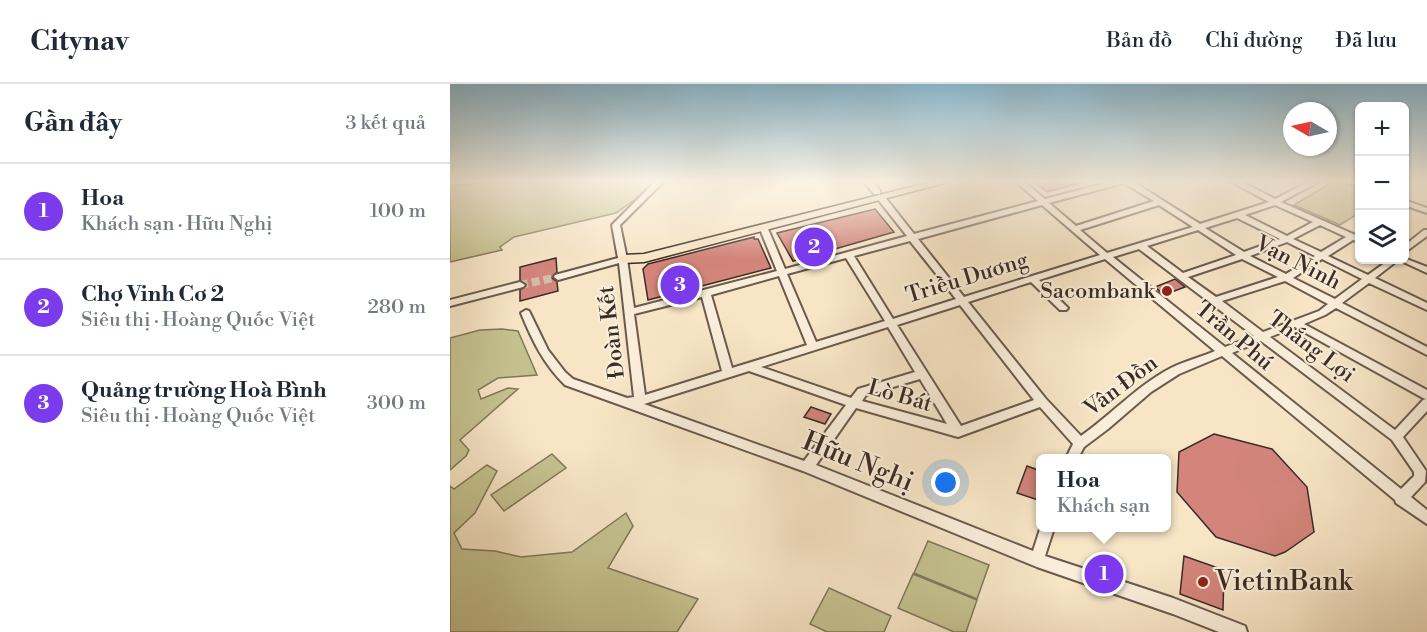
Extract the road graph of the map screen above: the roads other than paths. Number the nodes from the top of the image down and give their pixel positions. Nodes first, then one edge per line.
1 (634, 207) edge
2 (834, 207) edge
3 (840, 207) edge
4 (889, 207) edge
5 (1028, 207) edge
6 (1050, 207) edge
7 (1145, 207) edge
8 (1167, 207) edge
9 (1262, 207) edge
10 (1285, 207) edge
11 (1238, 215) junction
12 (1319, 222) junction
13 (1197, 228) junction
14 (764, 229) junction
15 (1074, 229) junction
16 (738, 231) junction
17 (1427, 232) edge
18 (914, 237) junction
19 (1288, 239) junction
20 (1355, 239) edge
21 (1355, 240) edge
22 (1140, 245) junction
23 (1409, 247) edge
24 (849, 255) junction
25 (1105, 255) junction
26 (1244, 256) junction
27 (1322, 258) junction
28 (623, 259) junction
29 (1409, 262) edge
30 (1389, 264) edge
31 (1427, 270) edge
32 (782, 272) junction
33 (1182, 276) junction
34 (558, 277) tunnel mouth
35 (1032, 278) junction
36 (1286, 278) junction
37 (1368, 279) junction
38 (520, 285) tunnel mouth
39 (706, 293) junction
40 (960, 299) junction
41 (1216, 300) junction
42 (450, 303) edge
43 (1336, 303) junction
44 (1427, 307) edge
45 (1063, 308) dead end
46 (629, 312) junction
47 (526, 313) dead end
48 (891, 323) junction
49 (1297, 324) junction
50 (1265, 337) junction
51 (813, 347) junction
52 (1427, 351) edge
53 (1223, 352) junction
54 (747, 367) junction
55 (728, 374) junction
56 (922, 374) junction
57 (1427, 395) edge
58 (625, 400) junction
59 (640, 401) junction
60 (1042, 402) junction
61 (853, 403) junction
62 (1427, 403) edge
63 (958, 432) junction
64 (1396, 437) junction
65 (1080, 443) junction
66 (1074, 454) edge
67 (807, 467) junction
68 (1401, 499) junction
69 (1427, 518) edge
70 (1046, 532) edge
71 (1037, 560) junction
72 (1239, 632) edge

1 - 28 street, Đoàn Kết
2 - 16 highway
3 - 14 highway
4 - 18 street
5 - 18 street
6 - 15 street, Trần Phú
7 - 15 street
8 - 13 street, Vạn Ninh
9 - 11 street, Triều Dương
10 - 12 street
11 - 13 street, Triều Dương
11 - 19 street
12 - 19 street
12 - 20 street
13 - 22 street, Triều Dương
13 - 26 street, Vạn Ninh
14 - 16 highway
14 - 32 street
15 - 25 street, Trần Phú
16 - 28 highway
17 - 23 street
18 - 24 street
18 - 40 street
19 - 26 street
19 - 27 street
21 - 27 street
22 - 25 street, Triều Dương
22 - 33 street, Thắng Lợi
24 - 32 street
24 - 48 street
25 - 35 street, Triều Dương
25 - 53 street, Trần Phú
26 - 33 street
26 - 36 street, Vạn Ninh
27 - 36 street
27 - 37 street
28 - 34 street
28 - 46 street, Đoàn Kết
29 - 31 street
30 - 37 street, Vân Đồn
32 - 39 street
32 - 51 street
33 - 41 street, Thắng Lợi
35 - 40 street, Triều Dương
35 - 45 street
36 - 41 street
36 - 43 street, Vạn Ninh
37 - 43 street, Vân Đồn
37 - 44 street
38 - 42 street
39 - 46 street
39 - 55 street
40 - 48 street, Triều Dương
40 - 60 street
41 - 50 street, Thắng Lợi
43 - 49 street, Vân Đồn
43 - 52 street, Vạn Ninh
46 - 59 street, Đoàn Kết
47 - 58 street, Hữu Nghị
48 - 51 street, Triều Dương
48 - 56 street
49 - 50 street, Vân Đồn
49 - 57 street
50 - 53 street, Vân Đồn
50 - 64 street, Thắng Lợi
51 - 54 street, Triều Dương
53 - 65 street, Vân Đồn
53 - 68 street, Trần Phú
54 - 55 street, Triều Dương
54 - 61 street, Lò Bát
55 - 59 street, Triều Dương
56 - 61 street
56 - 63 street
58 - 59 street, Triều Dương
58 - 67 street, Hữu Nghị
60 - 63 street, Lò Bát
60 - 65 street
61 - 63 street, Lò Bát
61 - 67 street
62 - 64 street
64 - 68 street, Thắng Lợi
65 - 66 street, Vân Đồn
67 - 71 street, Hữu Nghị
68 - 69 street, Trần Phú
70 - 71 street
71 - 72 street, Hữu Nghị

